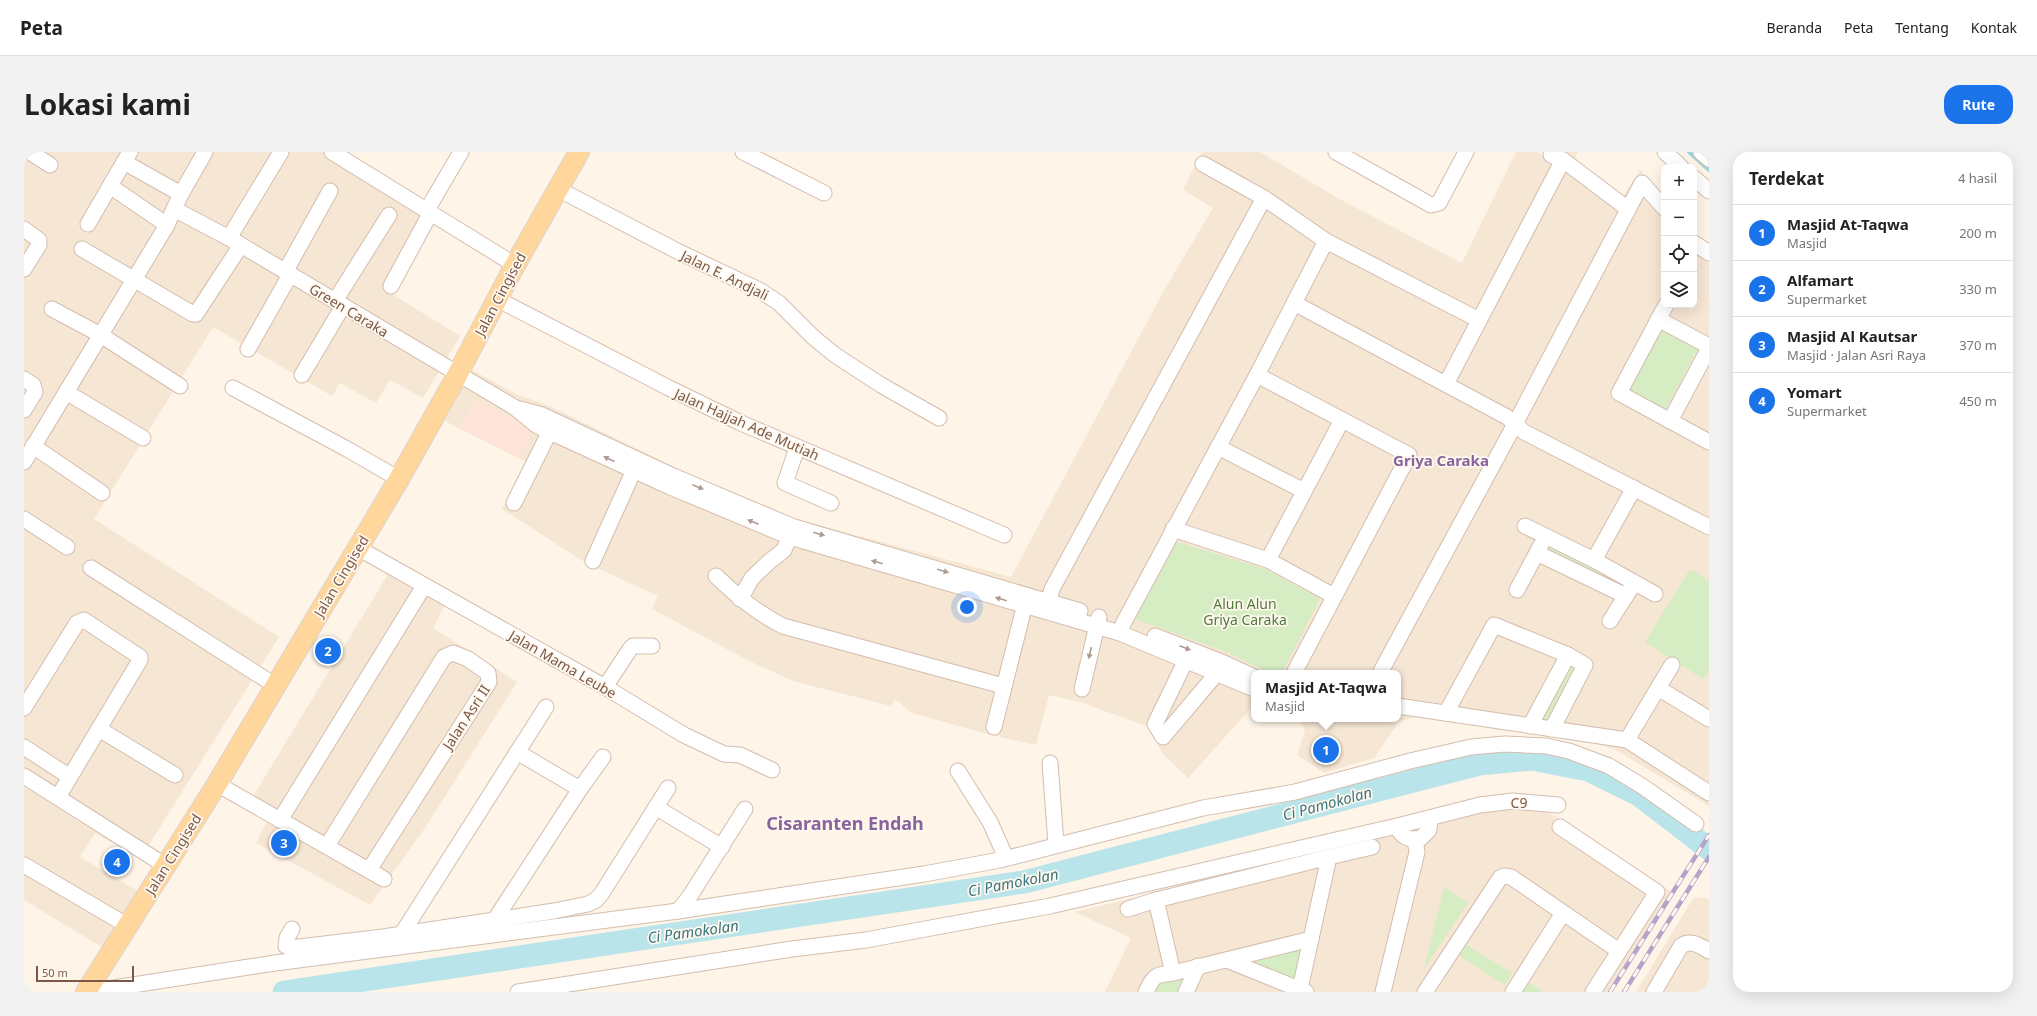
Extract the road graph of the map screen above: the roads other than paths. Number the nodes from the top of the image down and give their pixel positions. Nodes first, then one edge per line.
1 (30, 152) edge
2 (205, 152) edge
3 (281, 152) edge
4 (332, 152) edge
5 (461, 152) edge
6 (579, 152) edge
7 (743, 152) edge
8 (1336, 152) edge
9 (1466, 152) edge
10 (1665, 152) edge
11 (1701, 152) edge
12 (127, 157) edge
13 (1709, 159) edge
14 (1203, 164) dead end
15 (1679, 164) edge
16 (50, 165) dead end
17 (1697, 181) edge
18 (110, 186) junction
19 (558, 189) junction
20 (330, 191) dead end
21 (1709, 191) edge
22 (824, 193) dead end
23 (181, 194) junction
24 (1264, 198) junction
25 (1661, 205) edge
26 (174, 209) junction
27 (1628, 209) junction
28 (429, 211) junction
29 (389, 214) dead end
30 (88, 224) dead end
31 (167, 225) junction
32 (24, 229) edge
33 (235, 241) junction
34 (1326, 241) junction
35 (82, 249) dead end
36 (515, 265) junction
37 (24, 269) edge
38 (288, 273) junction
39 (132, 279) junction
40 (391, 286) dead end
41 (497, 299) junction
42 (339, 303) junction
43 (1294, 303) junction
44 (1664, 308) edge
45 (52, 309) dead end
46 (1658, 319) junction
47 (1479, 320) junction
48 (99, 334) junction
49 (1709, 347) edge
50 (248, 349) dead end
51 (302, 375) dead end
52 (458, 375) junction
53 (1257, 375) junction
54 (30, 384) edge
55 (1446, 384) junction
56 (180, 386) dead end
57 (233, 388) dead end
58 (66, 392) junction
59 (24, 410) edge
60 (939, 418) dead end
61 (1342, 420) junction
62 (1670, 421) junction
63 (1516, 424) junction
64 (549, 425) junction
65 (143, 438) dead end
66 (1709, 442) edge
67 (33, 446) junction
68 (1218, 447) junction
69 (797, 448) junction
70 (24, 462) edge
71 (634, 470) junction
72 (399, 479) junction
73 (671, 481) junction
74 (1634, 488) junction
75 (1304, 491) junction
76 (102, 492) dead end
77 (514, 503) dead end
78 (831, 504) dead end
79 (24, 519) edge
80 (1525, 526) dead end
81 (1709, 527) edge
82 (1173, 530) junction
83 (792, 532) junction
84 (1004, 535) dead end
85 (1546, 536) junction
86 (67, 547) dead end
87 (358, 548) junction
88 (1537, 553) junction
89 (1268, 560) junction
90 (1594, 560) junction
91 (593, 561) dead end
92 (91, 568) dead end
93 (716, 576) dead end
94 (1634, 582) junction
95 (424, 586) junction
96 (1517, 590) dead end
97 (1655, 594) dead end
98 (1334, 596) junction
99 (1626, 596) junction
100 (740, 599) junction
101 (1026, 600) junction
102 (1047, 607) junction
103 (1098, 621) junction
104 (1610, 621) dead end
105 (1121, 628) junction
106 (652, 646) dead end
107 (1568, 655) junction
108 (1186, 660) junction
109 (1672, 665) dead end
110 (1296, 670) edge
111 (1382, 670) edge
112 (1218, 672) junction
113 (1251, 676) edge
114 (276, 686) junction
115 (1003, 686) junction
116 (605, 687) junction
117 (1251, 688) edge
118 (1658, 688) junction
119 (1082, 689) dead end
120 (1401, 706) edge
121 (546, 707) dead end
122 (24, 708) edge
123 (1446, 713) junction
124 (1709, 719) edge
125 (1530, 726) junction
126 (994, 727) dead end
127 (99, 729) junction
128 (1552, 729) junction
129 (1627, 740) junction
130 (24, 748) edge
131 (517, 752) junction
132 (603, 757) dead end
133 (1050, 763) dead end
134 (772, 770) dead end
135 (958, 770) dead end
136 (175, 775) dead end
137 (24, 776) edge
138 (70, 777) junction
139 (222, 787) junction
140 (668, 788) dead end
141 (580, 789) junction
142 (1709, 794) edge
143 (58, 797) junction
144 (1558, 805) dead end
145 (656, 808) junction
146 (745, 810) dead end
147 (1430, 818) junction
148 (280, 820) junction
149 (1696, 824) dead end
150 (1397, 826) junction
151 (1560, 827) dead end
152 (1056, 844) junction
153 (327, 846) junction
154 (1416, 846) junction
155 (722, 847) junction
156 (1372, 847) dead end
157 (1329, 857) junction
158 (1006, 858) junction
159 (24, 865) edge
160 (166, 866) junction
161 (369, 870) junction
162 (384, 879) dead end
163 (1156, 900) junction
164 (1128, 909) dead end
165 (678, 911) junction
166 (1563, 913) junction
167 (494, 920) junction
168 (128, 926) junction
169 (292, 929) dead end
170 (1311, 939) junction
171 (403, 940) junction
172 (385, 943) junction
173 (1619, 951) junction
174 (1709, 951) edge
175 (1227, 960) junction
176 (1198, 966) junction
177 (1173, 972) junction
178 (539, 990) edge
179 (1303, 991) edge
180 (87, 992) edge
181 (518, 992) edge
182 (1146, 992) edge
183 (1186, 992) edge
184 (1383, 992) edge
185 (1425, 992) edge
186 (1513, 992) edge
187 (1593, 992) edge
188 (1654, 992) edge

1 - 16 street
2 - 23 street
3 - 33 street
4 - 28 street
5 - 28 street
6 - 19 main road, Jalan Cingised
7 - 22 street
8 - 9 street
10 - 15 street
11 - 13 street
12 - 18 street
12 - 23 street
14 - 24 street
17 - 21 street
18 - 30 street
18 - 31 street
19 - 36 main road, Jalan Cingised
19 - 60 street, Jalan E. Andjali
20 - 38 street
23 - 26 street
24 - 34 street
24 - 102 street
25 - 27 street
26 - 31 street
26 - 33 street, Green Caraka
27 - 47 street
27 - 63 street
28 - 36 street
28 - 40 street
29 - 42 street
31 - 39 street
32 - 37 street
33 - 38 street, Green Caraka
33 - 39 street
34 - 43 street
34 - 47 street
35 - 39 street
36 - 41 main road, Jalan Cingised
38 - 42 street, Green Caraka
38 - 50 street
39 - 48 street
41 - 52 main road, Jalan Cingised
41 - 69 street, Jalan Hajjah Ade Mutiah
42 - 51 street
42 - 52 street, Green Caraka
43 - 53 street
43 - 55 street
44 - 46 street
45 - 48 street
46 - 49 street
46 - 62 street
47 - 55 street
48 - 56 street
48 - 58 street
49 - 62 street
52 - 64 street
52 - 72 main road, Jalan Cingised
53 - 61 street
53 - 68 street
54 - 59 street
55 - 63 street
57 - 72 street
58 - 65 street
58 - 67 street
61 - 75 street
61 - 98 street
62 - 66 street
63 - 74 street
63 - 111 street
71 -> 64 street
64 - 73 street
64 - 77 street
67 - 70 street
67 - 76 street
68 - 75 street
68 - 82 street
69 - 78 street
69 - 84 street, Jalan Hajjah Ade Mutiah
71 - 73 street
71 - 91 street
72 - 87 main road, Jalan Cingised
73 - 83 street
74 - 81 street
74 - 90 street
75 - 89 street
79 - 86 street
80 - 85 street
82 - 89 street
82 - 105 street
83 - 100 street
83 - 101 street
85 - 88 street
85 - 90 street
87 - 95 street, Jalan Mama Leube
87 - 114 main road, Jalan Cingised
88 - 96 street
88 - 99 street
89 - 98 street
90 - 94 street
92 - 114 street
93 - 100 street
94 - 97 street
94 - 99 street
95 - 116 street, Jalan Mama Leube
95 - 148 street
98 - 110 street
99 - 104 street
100 - 115 street
101 - 102 street
101 - 115 street
102 - 103 street
103 - 105 street
103 -> 119 street
105 - 108 street
105 -> 113 street
106 - 116 street
107 - 123 street
107 - 125 street
107 - 128 street
108 - 112 street
108 - 112 street
109 - 118 street
112 - 117 street
114 - 139 main road, Jalan Cingised
115 - 126 street
116 - 134 street, Jalan Mama Leube
118 - 124 street
118 - 129 street
120 - 123 street
121 - 131 street
122 - 127 street
123 - 125 street
125 - 128 street
127 - 136 street
127 - 138 street
128 - 129 street
129 - 142 street
130 - 138 street
131 - 141 street
131 - 171 street
132 - 141 street
133 - 152 street
135 - 158 street
137 - 143 street
138 - 143 street
139 - 148 street
139 - 160 main road, Jalan Cingised
140 - 145 street
141 - 167 street
143 - 160 street
144 - 147 street, C9
145 - 155 street
145 - 167 street
146 - 155 street
147 - 150 street, C9
147 - 154 street
148 - 153 street
149 - 152 street
150 - 154 street
150 - 178 street, C9
151 - 173 street
152 - 158 street
153 - 161 street
153 - 161 street, Jalan Asri II
154 - 184 street
155 - 165 street
156 - 157 street
157 - 163 street
157 - 170 street
158 - 165 street
159 - 168 street
160 - 168 main road, Jalan Cingised
161 - 162 street
163 - 164 street
163 - 177 street
165 - 171 street
166 - 173 street
166 - 185 street
166 - 186 street
167 - 171 street
168 - 180 main road, Jalan Cingised
169 - 172 street
170 - 175 street
170 - 179 street
171 - 172 street
172 - 180 street
173 - 187 street
174 - 188 street
175 - 176 street
175 - 179 street
176 - 177 street
176 - 183 street
177 - 182 street
178 - 181 street, C9

